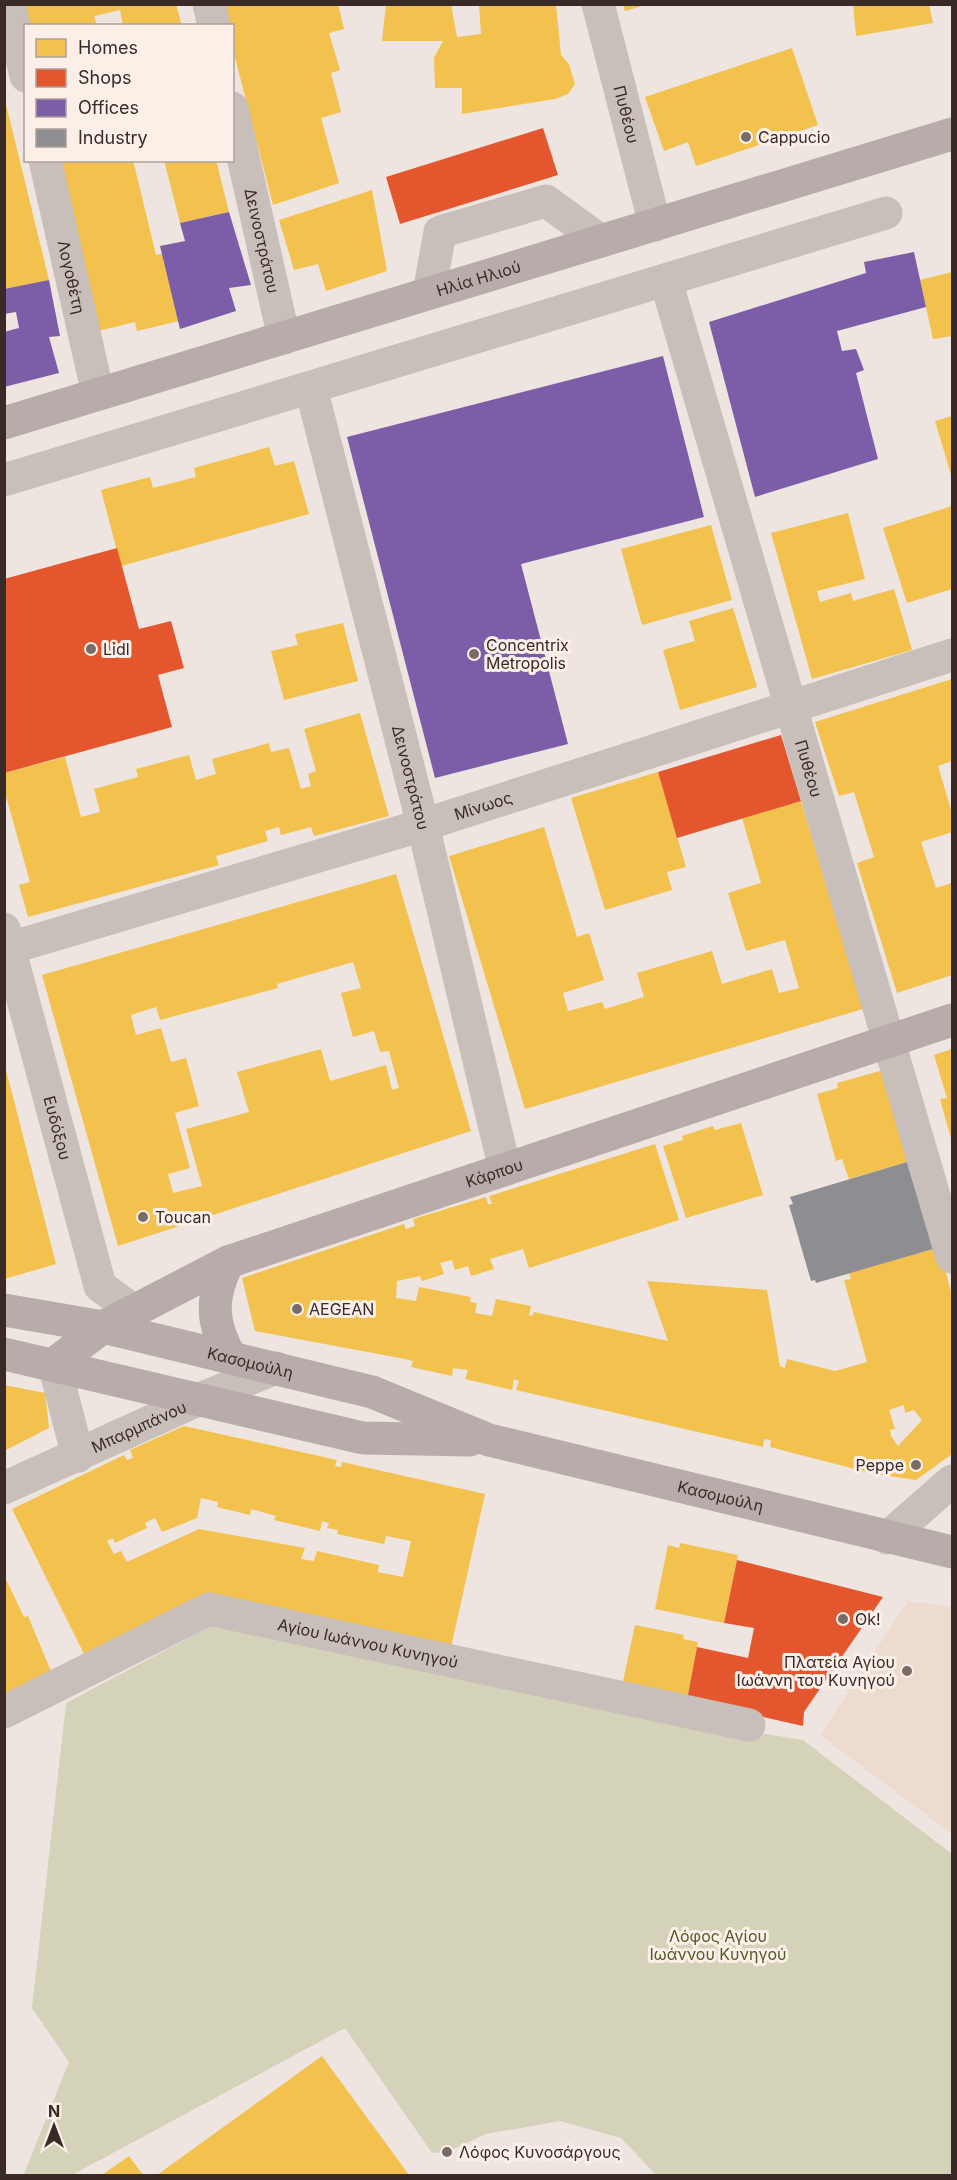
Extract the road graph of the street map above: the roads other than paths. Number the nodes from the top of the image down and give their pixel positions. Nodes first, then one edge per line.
1 (9, 4) edge
2 (209, 4) edge
3 (598, 4) edge
4 (214, 24) edge
5 (24, 67) edge
6 (234, 117) edge
7 (952, 134) edge
8 (45, 162) edge
9 (886, 213) dead end
10 (656, 225) junction
11 (602, 241) junction
12 (666, 280) junction
13 (429, 293) junction
14 (284, 338) junction
15 (311, 388) junction
16 (98, 394) junction
17 (4, 423) edge
18 (4, 480) edge
19 (952, 655) edge
20 (790, 705) junction
21 (423, 825) junction
22 (7, 938) edge
23 (952, 1020) edge
24 (889, 1041) junction
25 (505, 1170) junction
26 (952, 1257) edge
27 (228, 1262) junction
28 (4, 1310) edge
29 (134, 1311) junction
30 (103, 1327) junction
31 (4, 1354) edge
32 (231, 1358) junction
33 (54, 1365) junction
34 (276, 1368) junction
35 (200, 1399) junction
36 (489, 1440) junction
37 (78, 1456) junction
38 (952, 1481) edge
39 (4, 1488) edge
40 (887, 1538) junction
41 (952, 1552) edge
42 (4, 1712) edge
43 (749, 1725) dead end

1 - 5 street
2 - 4 street
3 - 10 street, Πυθέου
6 - 14 street, Δεινοστράτου
7 - 10 main road, Ηλία Ηλιού
8 - 16 street, Λογοθέτη
9 - 12 street
10 - 11 main road, Ηλία Ηλιού
11 - 13 main road, Ηλία Ηλιού
11 - 13 street
12 - 15 street
12 - 20 street, Πυθέου
13 - 14 main road, Ηλία Ηλιού
14 - 16 main road, Ηλία Ηλιού
15 - 18 street
15 - 21 street, Δεινοστράτου
16 - 17 main road, Ηλία Ηλιού
19 - 20 street, Μίνωος
20 - 21 street, Μίνωος
20 - 24 street, Πυθέου
21 - 22 street, Μίνωος
21 - 25 street, Δεινοστράτου
22 - 29 street, Ευδόξου
23 - 24 main road, Κάρπου
24 - 25 main road, Κάρπου
24 - 26 street, Πυθέου
25 - 27 main road, Κάρπου
27 - 29 main road, Κάρπου
27 - 32 main road
28 - 30 main road, Κασομούλη
29 - 30 main road, Κάρπου
30 - 32 main road, Κασομούλη
30 - 33 main road, Κάρπου
31 - 33 main road, Κασομούλη
32 - 34 main road, Κασομούλη
33 - 35 main road, Κασομούλη
33 - 37 street
34 - 35 street, Μπαρμπάνου
34 - 36 main road, Κασομούλη
35 - 36 main road, Κασομούλη
35 - 37 street, Μπαρμπάνου
36 - 40 main road, Κασομούλη
37 - 39 street, Μπαρμπάνου
38 - 40 street
40 - 41 main road, Κασομούλη
42 - 43 street, Αγίου Ιωάννου Κυνηγού

